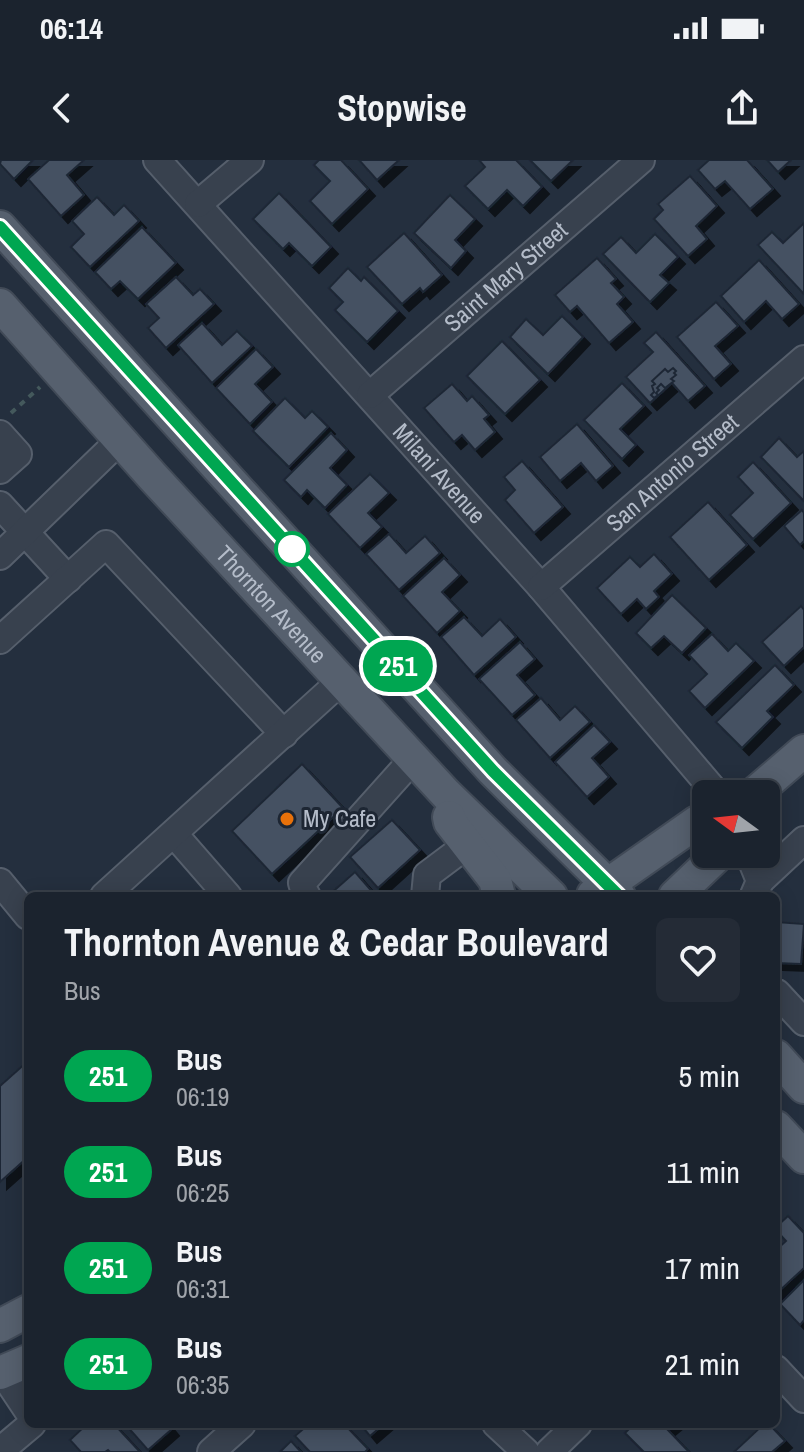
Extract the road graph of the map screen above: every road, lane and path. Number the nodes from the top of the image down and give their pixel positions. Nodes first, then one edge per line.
1 (157, 160) edge
2 (250, 160) edge
3 (641, 160) edge
4 (198, 204) junction
5 (0, 227) edge
6 (0, 305) edge
7 (804, 359) edge
8 (58, 370) junction
9 (370, 395) junction
10 (6, 423) edge
11 (120, 440) junction
12 (0, 470) edge
13 (0, 505) edge
14 (26, 532) junction
15 (0, 556) edge
16 (68, 579) junction
17 (541, 587) junction
18 (0, 640) edge
19 (341, 681) junction
20 (284, 734) junction
21 (804, 751) edge
22 (413, 759) junction
23 (705, 780) edge
24 (770, 780) edge
25 (446, 794) junction
26 (692, 826) edge
27 (174, 834) junction
28 (804, 840) edge
29 (467, 845) junction
30 (704, 868) edge
31 (752, 868) edge
32 (0, 882) edge
33 (757, 888) edge
34 (109, 892) edge
35 (225, 892) edge
36 (305, 892) edge
37 (425, 892) edge
38 (498, 892) edge
39 (547, 892) edge
40 (606, 892) edge
41 (679, 892) edge
42 (24, 911) edge
43 (780, 997) edge
44 (804, 1022) edge
45 (780, 1060) edge
46 (804, 1087) edge
47 (780, 1131) edge
48 (804, 1157) edge
49 (10, 1369) edge
50 (780, 1373) edge
51 (804, 1399) edge
52 (24, 1402) edge
53 (27, 1428) edge
54 (238, 1428) edge
55 (500, 1428) edge
56 (574, 1428) edge
57 (0, 1451) edge
58 (211, 1452) edge
59 (526, 1452) edge
60 (549, 1452) edge

1 - 4 street, Milani Avenue
2 - 4 street
3 - 9 street, Saint Mary Street
4 - 9 street, Milani Avenue
5 - 40 main road
6 - 8 main road, Thornton Avenue
7 - 17 street, San Antonio Street
8 - 10 path
8 - 11 main road, Thornton Avenue
9 - 17 street, Milani Avenue
10 - 12 street
11 - 14 street
11 - 19 main road, Thornton Avenue
13 - 14 street
14 - 15 street
14 - 16 street
16 - 18 street
16 - 20 street
17 - 23 street, Milani Avenue
19 - 20 street
19 - 22 main road, Thornton Avenue
20 - 27 street
21 - 24 main road
22 - 25 main road, Thornton Avenue
22 - 36 street
25 - 29 main road
25 - 39 main road, Thornton Avenue
26 - 40 main road
27 - 34 street
27 - 35 street
28 - 33 street
29 - 37 street
29 - 38 main road
30 - 41 main road
31 - 33 street
32 - 42 street
43 - 44 street
45 - 46 main road
47 - 48 main road
49 - 52 street
50 - 51 street
53 - 57 street
54 - 58 street
55 - 59 street
56 - 60 street

